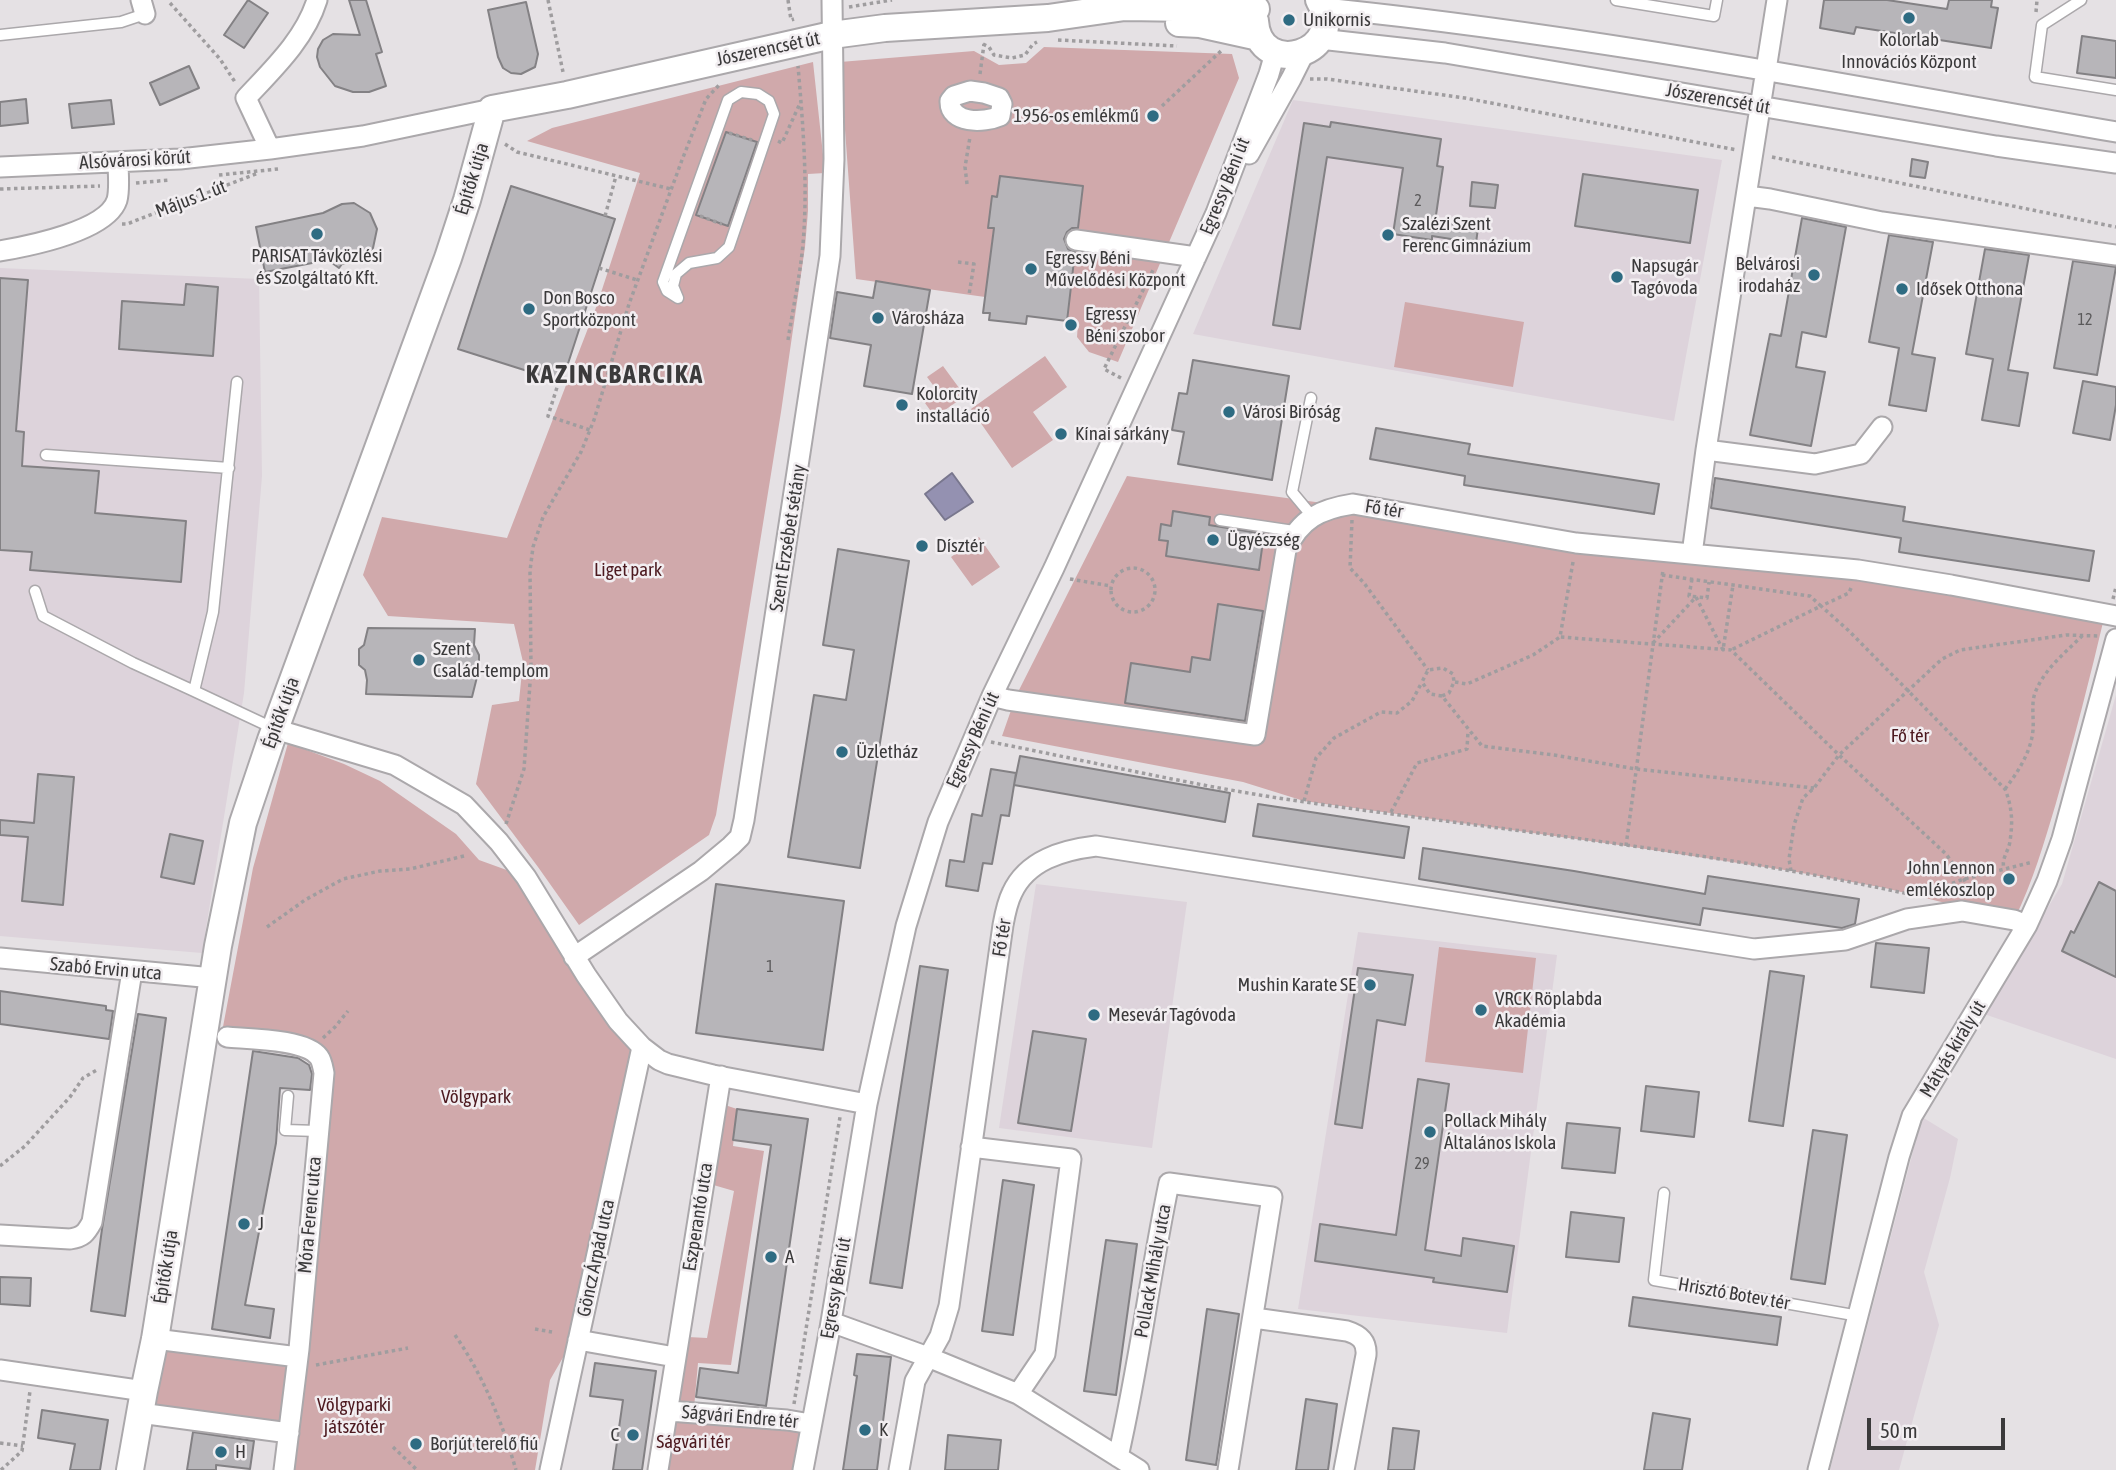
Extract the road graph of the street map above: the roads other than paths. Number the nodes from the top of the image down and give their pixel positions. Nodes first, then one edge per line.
1 (317, 0) edge
2 (832, 0) edge
3 (1155, 0) edge
4 (1361, 0) edge
5 (1616, 0) edge
6 (1717, 0) edge
7 (1777, 0) edge
8 (2081, 0) edge
9 (1322, 4) edge
10 (1259, 5) edge
11 (143, 7) edge
12 (1125, 7) junction
13 (1411, 17) junction
14 (1048, 18) junction
15 (832, 34) junction
16 (0, 35) edge
17 (1267, 45) junction
18 (1312, 46) junction
19 (1765, 69) junction
20 (2116, 90) edge
21 (1760, 105) junction
22 (492, 109) junction
23 (973, 120) joint
24 (2116, 132) edge
25 (270, 149) junction
26 (2081, 159) junction
27 (118, 162) junction
28 (2116, 163) edge
29 (0, 167) edge
30 (2116, 172) edge
31 (1747, 197) junction
32 (1216, 213) junction
33 (1076, 240) dead end
34 (0, 251) edge
35 (2116, 255) edge
36 (1196, 257) junction
37 (678, 298) joint
38 (237, 382) dead end
39 (1311, 398) dead end
40 (1882, 427) dead end
41 (1706, 450) junction
42 (46, 455) dead end
43 (229, 468) junction
44 (1312, 516) junction
45 (1220, 520) dead end
46 (1294, 531) junction
47 (1692, 554) junction
48 (35, 591) dead end
49 (2116, 616) edge
50 (2108, 637) edge
51 (194, 691) junction
52 (992, 696) junction
53 (275, 729) junction
54 (2028, 925) junction
55 (574, 957) junction
56 (0, 958) edge
57 (132, 971) junction
58 (213, 978) junction
59 (227, 1037) dead end
60 (642, 1047) junction
61 (721, 1076) junction
62 (288, 1096) dead end
63 (867, 1104) junction
64 (318, 1131) junction
65 (971, 1147) junction
66 (1664, 1193) dead end
67 (0, 1235) edge
68 (1859, 1316) junction
69 (1254, 1318) junction
70 (831, 1322) junction
71 (155, 1339) junction
72 (578, 1340) junction
73 (675, 1357) junction
74 (928, 1357) junction
75 (297, 1361) junction
76 (0, 1370) edge
77 (1018, 1394) junction
78 (142, 1402) junction
79 (669, 1411) junction
80 (801, 1423) junction
81 (289, 1433) junction
82 (1118, 1457) junction
83 (130, 1470) edge
84 (284, 1470) edge
85 (551, 1470) edge
86 (658, 1470) edge
87 (803, 1470) edge
88 (899, 1470) edge
89 (1139, 1470) edge
90 (1228, 1470) edge
91 (1344, 1470) edge
92 (1818, 1470) edge

1 - 25 street
2 - 15 street, Szent Erzsébet sétány
3 - 12 street
4 - 13 street
5 - 6 lane
7 - 19 street
8 - 20 lane
9 - 13 street, Jószerencsét út
9 - 18 street
10 - 12 street, Jószerencsét út
10 - 17 street
11 - 16 lane
12 - 14 street, Jószerencsét út
13 - 19 street, Jószerencsét út
14 - 15 street, Jószerencsét út
14 - 17 street, Jószerencsét út
15 - 22 street, Jószerencsét út
15 - 55 street, Szent Erzsébet sétány
17 - 18 street, Jószerencsét út
17 - 32 street, Egressy Béni út
18 - 21 street, Jószerencsét út
18 - 32 street
19 - 21 street
19 - 24 street, Jószerencsét út
21 - 26 street, Jószerencsét út
21 - 31 street
22 - 25 street, Alsóvárosi körút
22 - 53 street, Építők útja
23 - 23 street
25 - 27 street, Alsóvárosi körút
26 - 28 street, Jószerencsét út
26 - 30 street
27 - 29 street, Alsóvárosi körút
27 - 34 street
31 - 35 street
31 - 41 street
32 - 36 street, Egressy Béni út
33 - 36 street
36 - 52 street, Egressy Béni út
37 - 37 lane
38 - 43 lane
39 - 44 lane
40 - 41 street
41 - 47 street
42 - 43 lane
43 - 51 lane
44 - 46 street, Fő tér
44 - 47 street, Fő tér
45 - 46 lane
46 - 52 street
47 - 49 street, Fő tér
48 - 51 lane
50 - 54 street, Mátyás király út
51 - 53 lane
52 - 63 street, Egressy Béni út
53 - 55 street
53 - 58 street, Építők útja
54 - 65 street, Fő tér
54 - 68 street, Mátyás király út
55 - 60 street
56 - 57 street, Szabó Ervin utca
57 - 58 street, Szabó Ervin utca
57 - 67 street
58 - 71 street, Építők útja
59 - 64 street, Móra Ferenc utca
60 - 61 street
60 - 72 street, Göncz Árpád utca
61 - 63 street
61 - 73 street, Eszperantó utca
62 - 64 lane
63 - 70 street, Egressy Béni út
64 - 75 street, Móra Ferenc utca
65 - 74 street
65 - 77 street
66 - 68 lane, Hrisztó Botev tér
68 - 92 street, Mátyás király út
69 - 82 street, Pollack Mihály utca
69 - 90 street, Pollack Mihály utca
69 - 91 street
70 - 74 street
70 - 80 street, Egressy Béni út
71 - 75 street
71 - 78 street, Építők útja
72 - 73 street
72 - 85 street, Göncz Árpád utca
73 - 79 street, Ságvári Endre tér
74 - 77 street
74 - 88 street
75 - 81 street, Móra Ferenc utca
76 - 78 street
77 - 82 street
78 - 81 street
78 - 83 street, Építők útja
79 - 80 street, Ságvári Endre tér
79 - 86 street, Ságvári Endre tér
80 - 87 street, Egressy Béni út
81 - 84 street, Móra Ferenc utca
82 - 89 street

